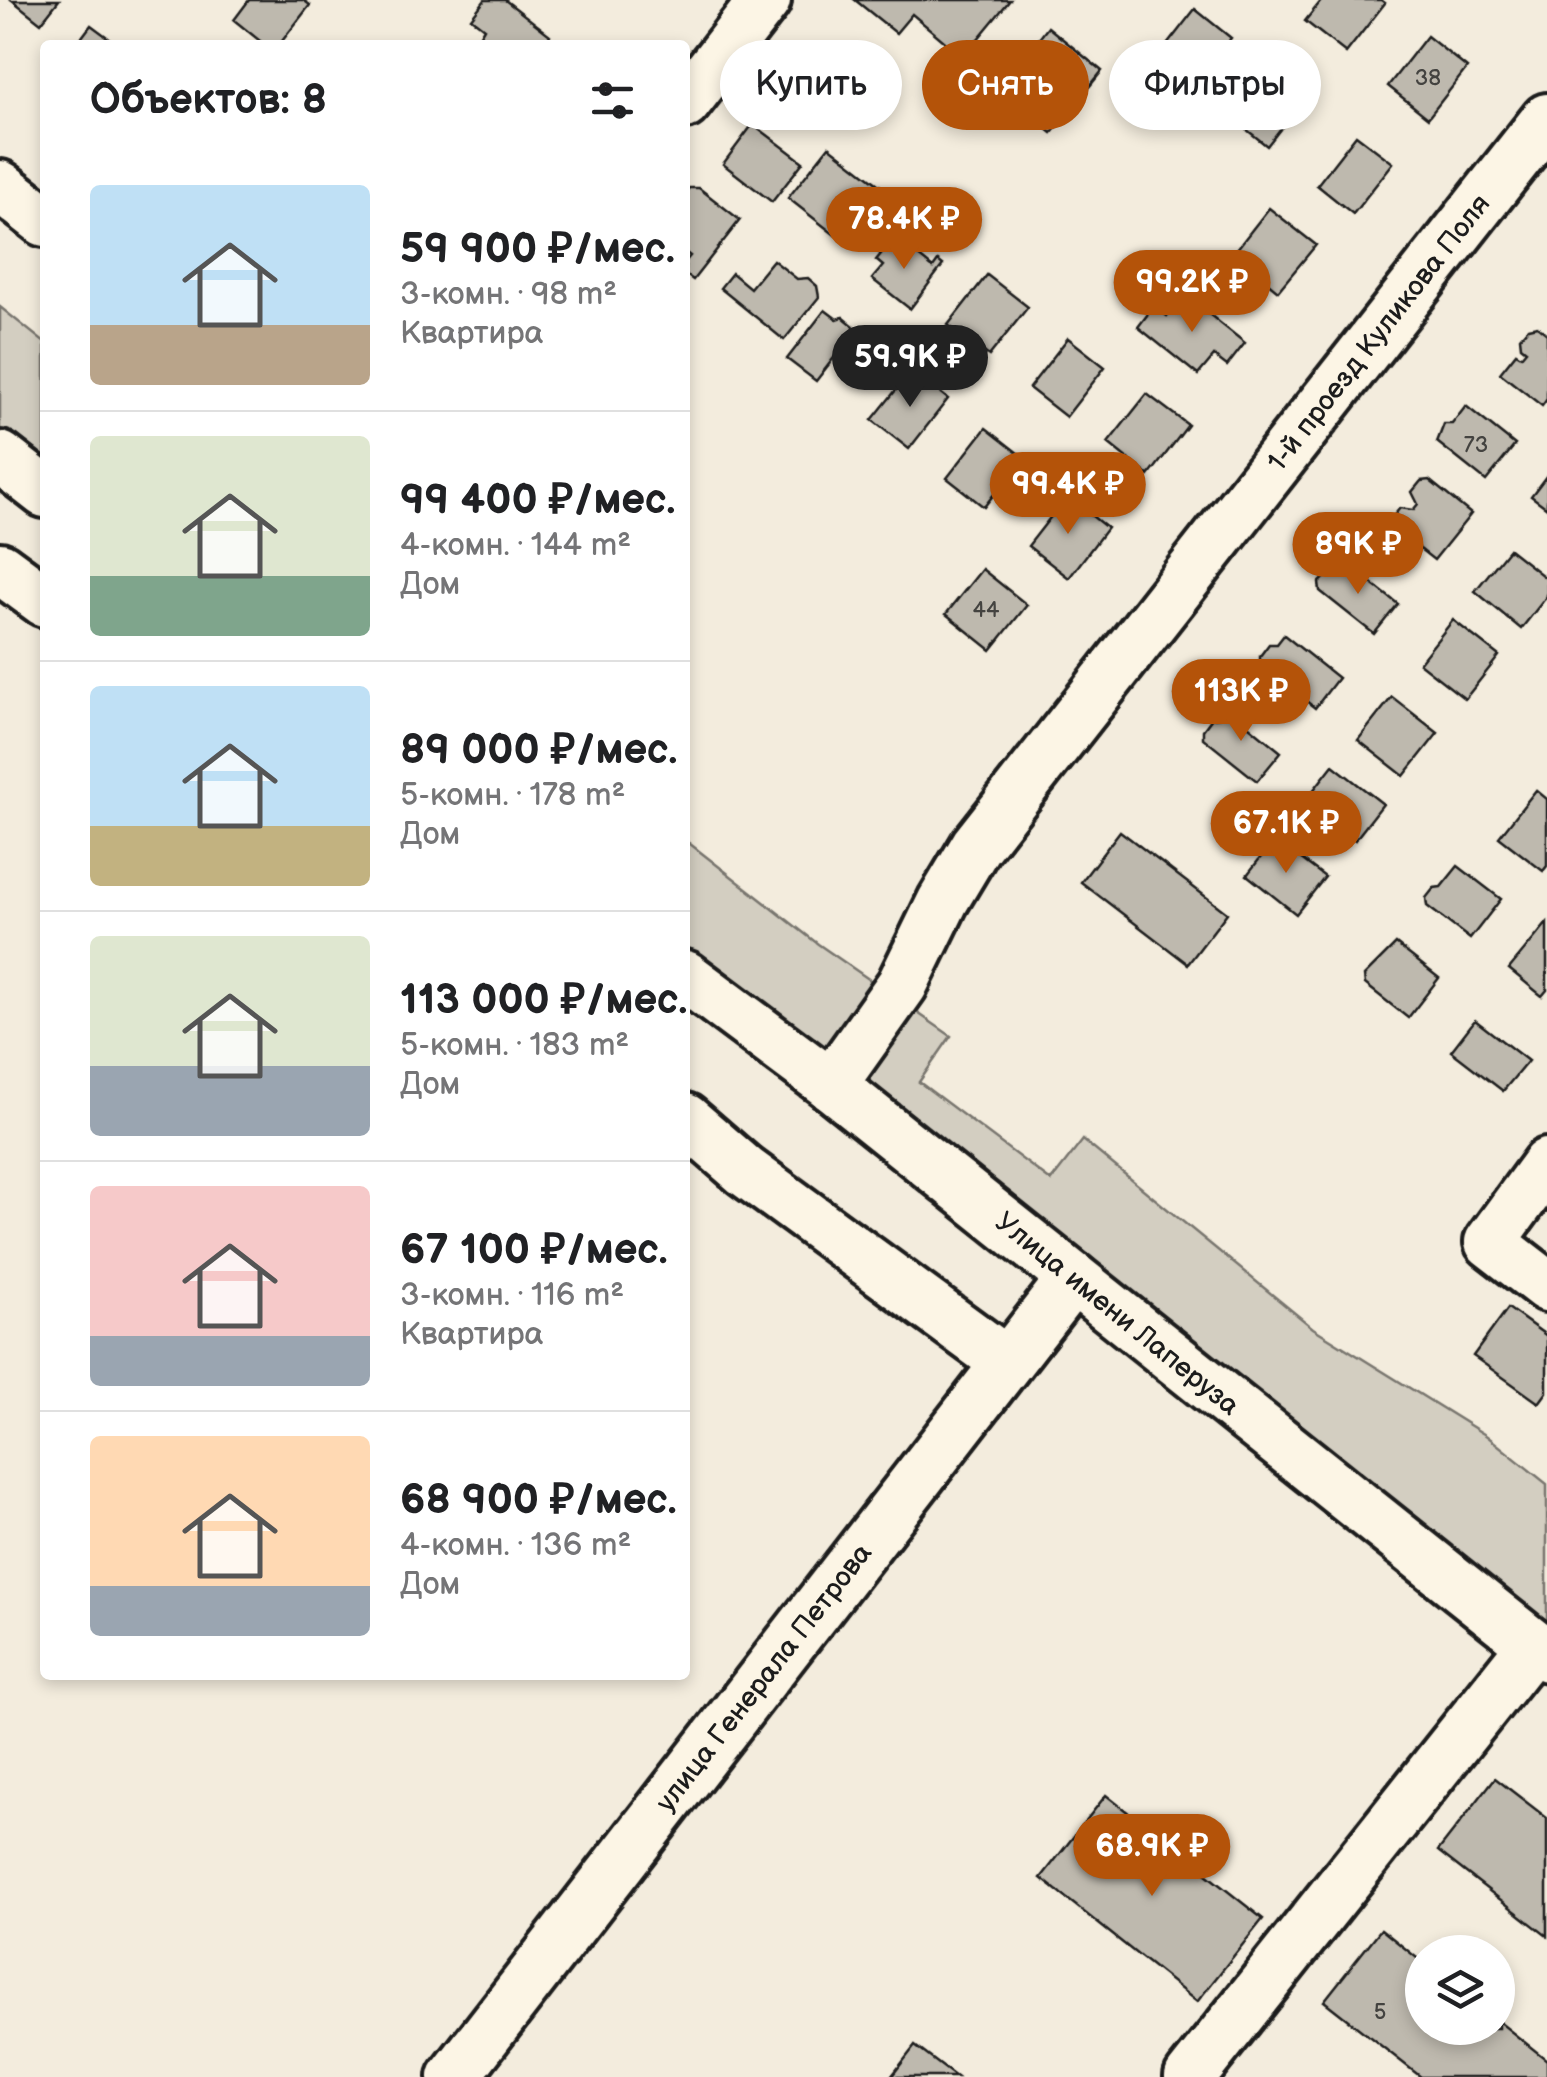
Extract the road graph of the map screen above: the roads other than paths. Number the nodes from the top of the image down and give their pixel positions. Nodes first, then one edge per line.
1 (765, 0) edge
2 (690, 96) edge
3 (1547, 119) edge
4 (0, 186) edge
5 (40, 217) edge
6 (0, 457) edge
7 (40, 488) edge
8 (0, 568) edge
9 (40, 597) edge
10 (690, 980) edge
11 (832, 1084) junction
12 (690, 1123) edge
13 (1547, 1164) edge
14 (1073, 1278) junction
15 (1547, 1286) edge
16 (1006, 1362) junction
17 (1540, 1650) edge
18 (454, 2077) edge
19 (1190, 2077) edge

1 - 2 street
3 - 11 street, 1-й проезд Куликова Поля
4 - 5 street
6 - 7 street
8 - 9 street
10 - 11 street, Улица имени Лаперуза
11 - 14 street, Улица имени Лаперуза
12 - 16 street
13 - 15 street
14 - 16 street, улица Генерала Петрова
14 - 17 street, Улица имени Лаперуза
16 - 18 street, улица Генерала Петрова
17 - 19 street

